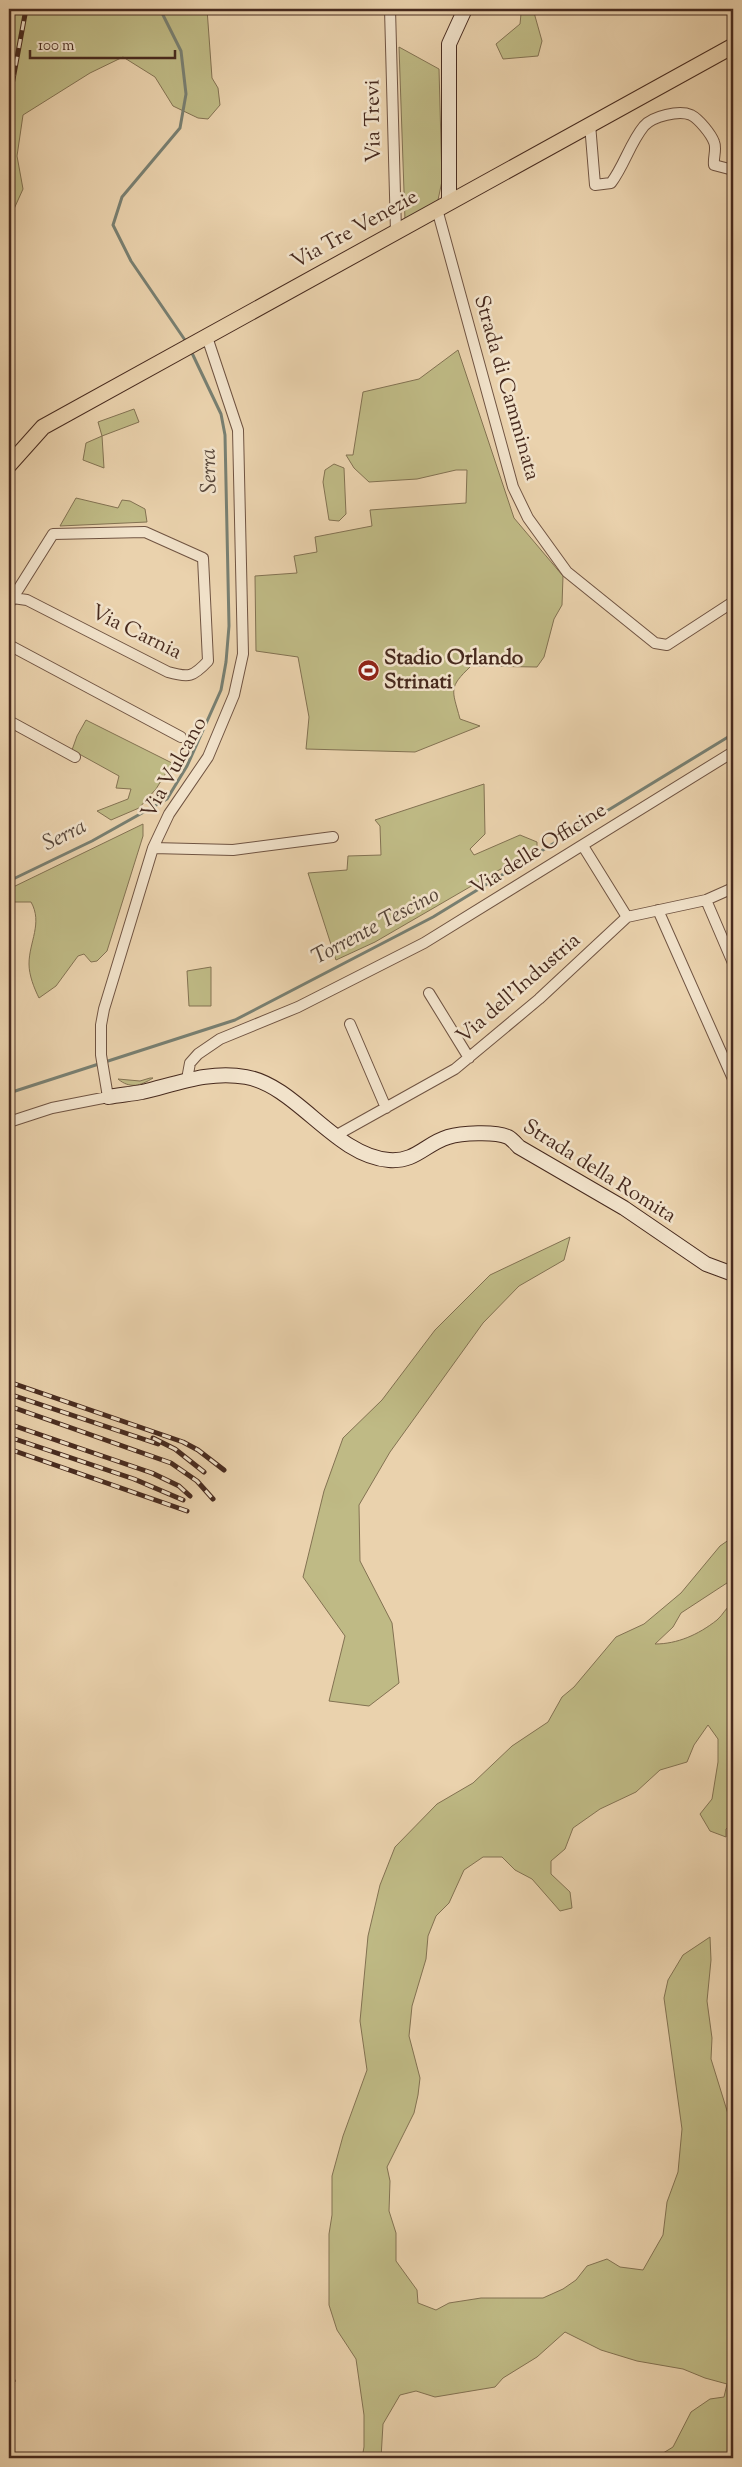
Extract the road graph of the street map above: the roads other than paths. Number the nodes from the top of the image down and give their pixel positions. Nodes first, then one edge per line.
1 (390, 9) edge
2 (465, 9) edge
3 (733, 46) edge
4 (590, 124) junction
5 (733, 170) edge
6 (443, 205) junction
7 (396, 232) junction
8 (203, 340) junction
9 (9, 465) edge
10 (11, 601) edge
11 (733, 602) edge
12 (9, 645) edge
13 (9, 721) edge
14 (182, 737) dead end
15 (733, 752) edge
16 (76, 757) dead end
17 (333, 837) dead end
18 (583, 846) junction
19 (153, 848) junction
20 (733, 888) edge
21 (706, 900) junction
22 (658, 910) junction
23 (627, 917) junction
24 (733, 963) edge
25 (429, 993) dead end
26 (350, 1024) dead end
27 (469, 1058) junction
28 (187, 1079) junction
29 (733, 1079) edge
30 (108, 1097) junction
31 (386, 1108) junction
32 (9, 1122) edge
33 (335, 1136) junction
34 (733, 1274) edge

1 - 7 street, Via Trevi
2 - 6 street
3 - 4 main road, Via Tre Venezie
4 - 5 street
4 - 6 main road, Via Tre Venezie
6 - 7 main road, Via Tre Venezie
6 - 11 street, Strada di Camminata
7 - 8 main road, Via Tre Venezie
8 - 9 main road, Via Tre Venezie
8 - 19 street, Via Vulcano
10 - 10 street, Via Carnia
12 - 14 street
13 - 16 street
15 - 18 street, Via delle Officine
17 - 19 street
18 - 23 street
18 - 28 street, Via delle Officine
19 - 30 street, Via Vulcano
20 - 21 street
21 - 22 street
21 - 24 street
22 - 23 street
22 - 29 street
23 - 27 street, Via dell'Industria
25 - 27 street
26 - 31 street
27 - 31 street, Via dell'Industria
28 - 30 street, Strada della Romita
28 - 33 street, Strada della Romita
30 - 32 street
31 - 33 street, Via dell'Industria
33 - 34 street, Strada della Romita

